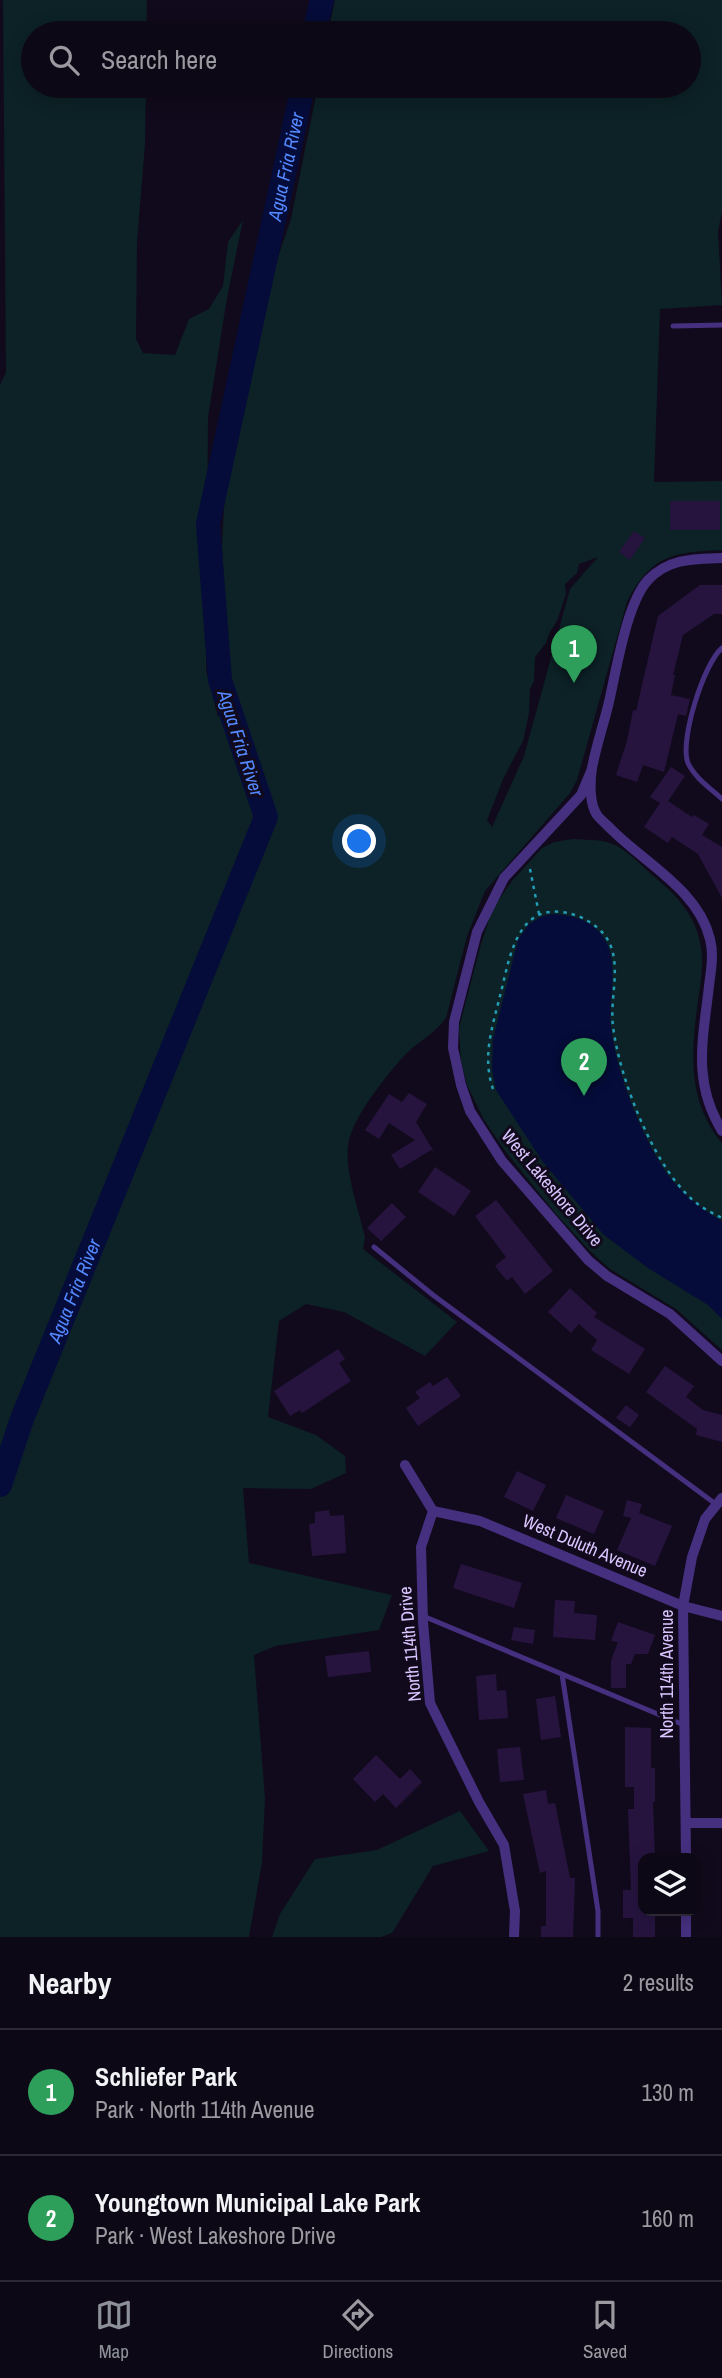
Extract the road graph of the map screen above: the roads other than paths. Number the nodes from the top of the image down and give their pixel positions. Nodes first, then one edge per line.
1 (722, 325) edge
2 (673, 326) dead end
3 (722, 558) edge
4 (722, 648) edge
5 (592, 769) junction
6 (722, 799) edge
7 (722, 1131) edge
8 (373, 1247) dead end
9 (722, 1360) edge
10 (405, 1465) dead end
11 (718, 1506) edge
12 (433, 1511) junction
13 (683, 1606) junction
14 (423, 1616) junction
15 (722, 1616) edge
16 (562, 1674) junction
17 (684, 1725) junction
18 (686, 1823) junction
19 (722, 1823) edge
20 (686, 1853) edge
21 (686, 1916) edge
22 (514, 1937) edge
23 (598, 1937) edge
24 (686, 1937) edge

1 - 2 lane
3 - 5 street
4 - 6 lane
5 - 7 street
5 - 9 street, West Lakeshore Drive
8 - 11 lane
10 - 12 street
11 - 13 street, North 114th Avenue
12 - 13 street, West Duluth Avenue
12 - 14 street, North 114th Drive
13 - 15 street, West Duluth Avenue
13 - 17 street, North 114th Avenue
14 - 16 lane
14 - 22 street, North 114th Drive
16 - 17 lane
16 - 23 lane
17 - 18 street, North 114th Avenue
18 - 19 street
18 - 20 street, North 114th Avenue
21 - 24 street

